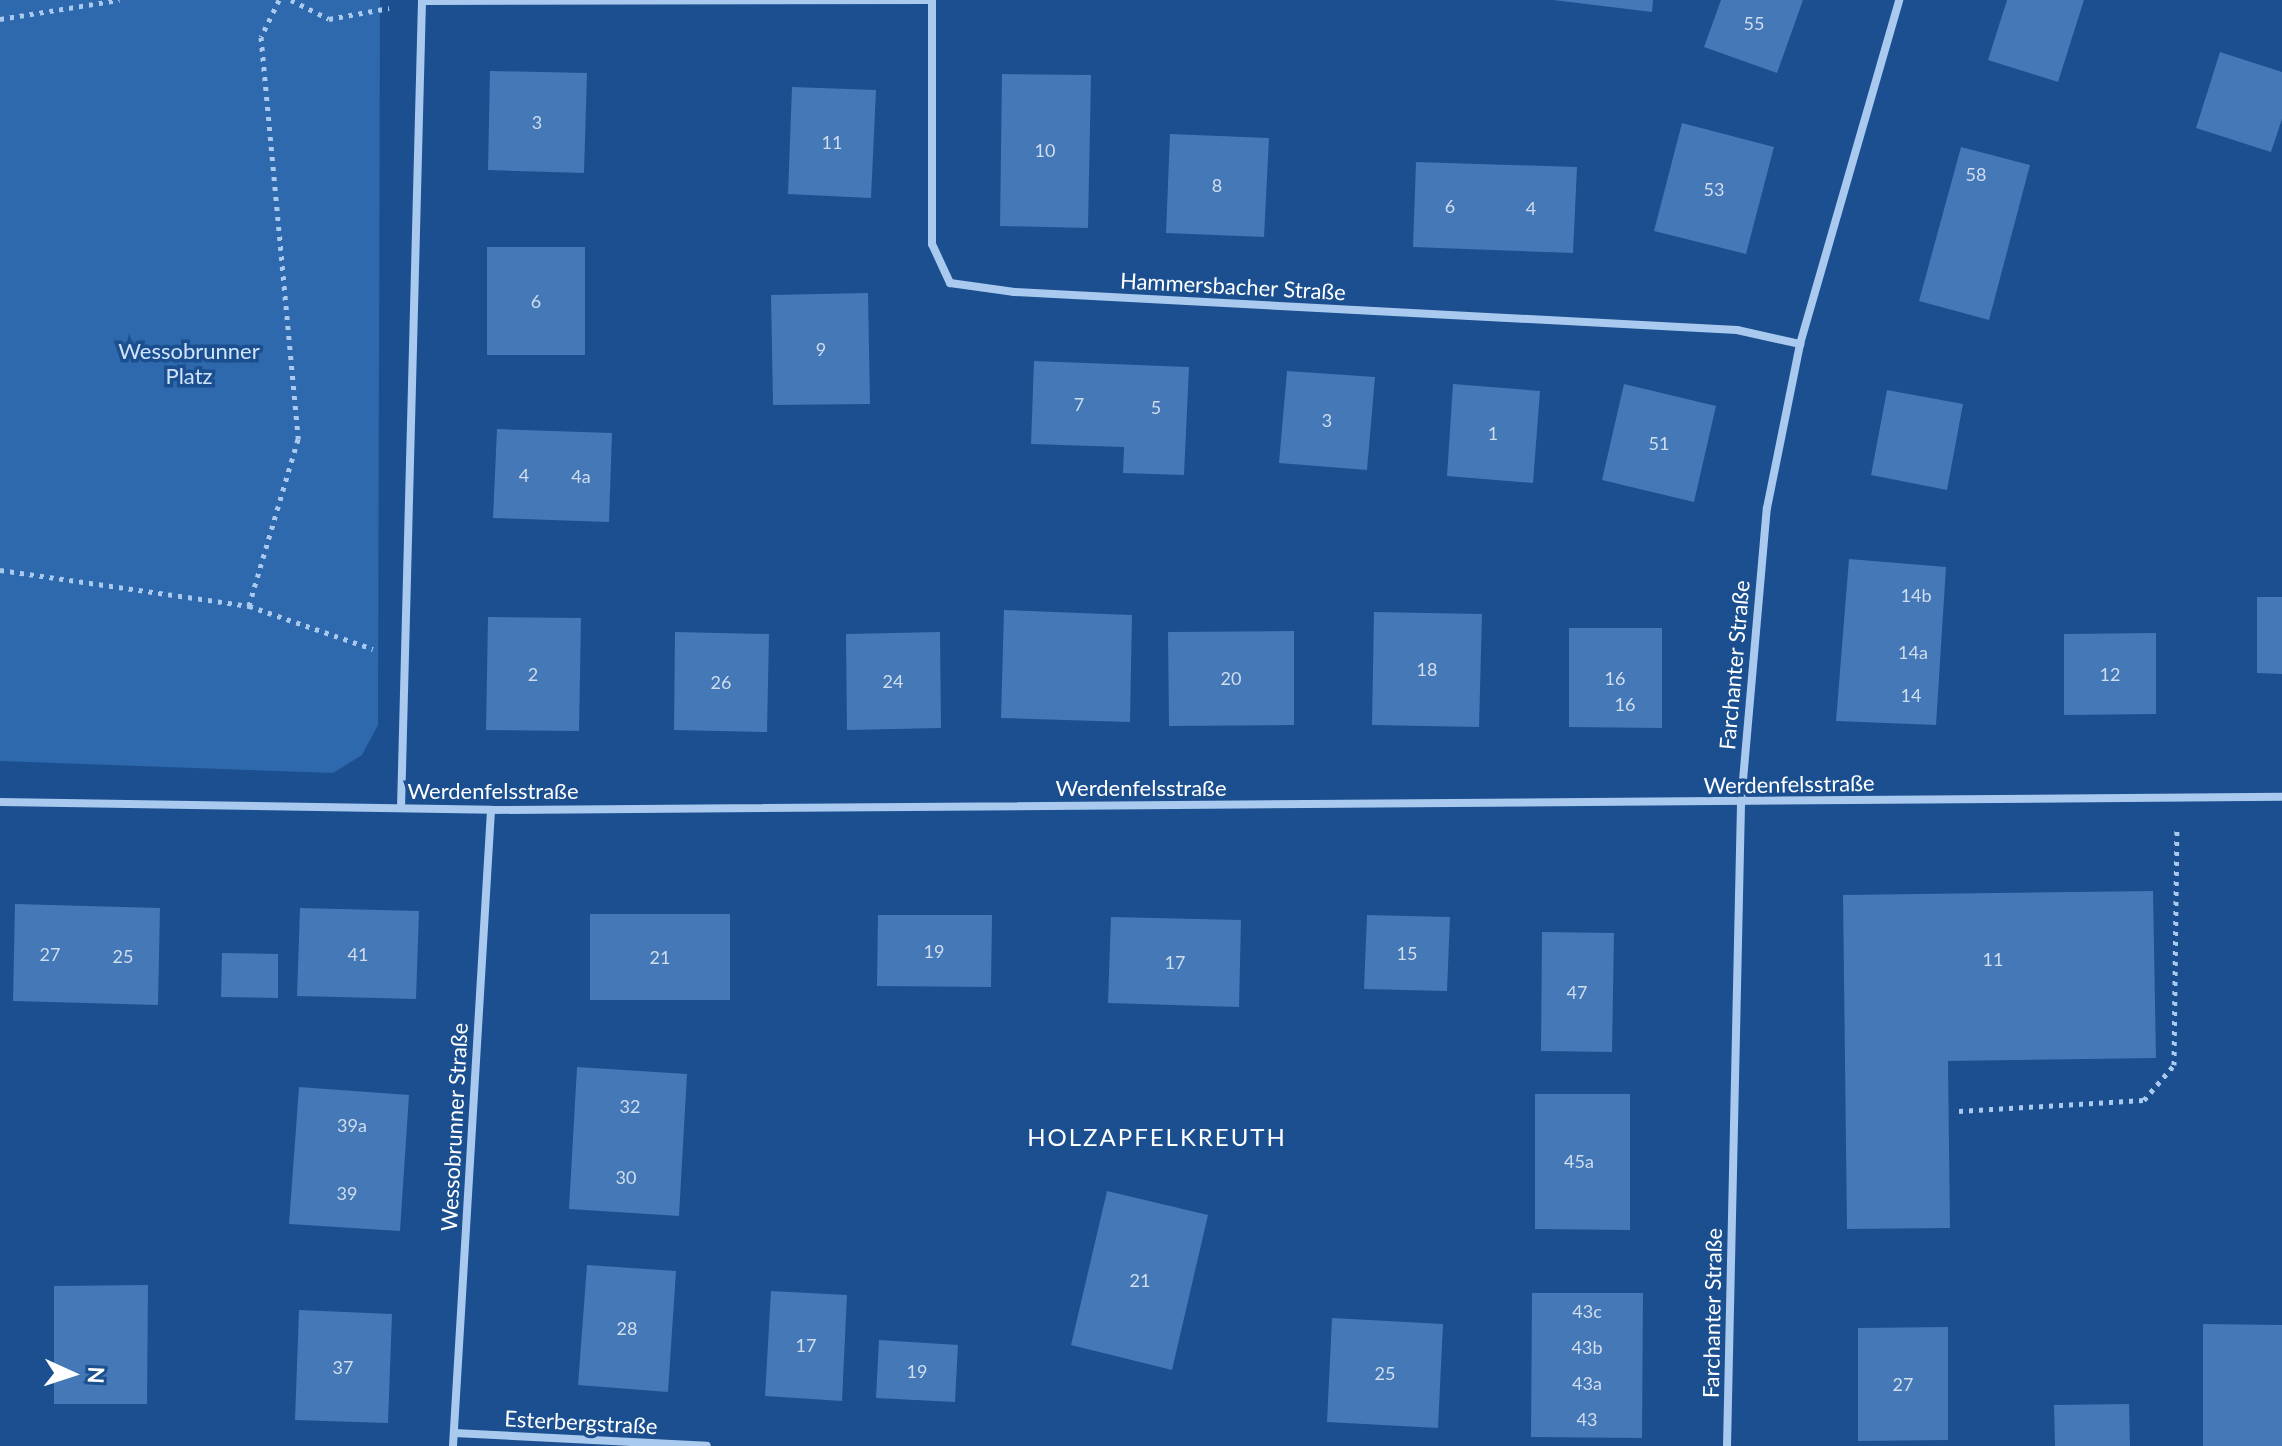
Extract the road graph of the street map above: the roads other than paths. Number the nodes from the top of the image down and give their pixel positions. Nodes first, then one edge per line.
1 (932, 0) edge
2 (1899, 0) edge
3 (422, 1) edge
4 (1800, 344) junction
5 (2282, 797) edge
6 (0, 802) edge
7 (1741, 803) junction
8 (401, 808) junction
9 (491, 810) junction
10 (454, 1433) junction
11 (453, 1446) edge
12 (707, 1446) edge
13 (1727, 1446) edge

1 - 3 street
1 - 4 street, Hammersbacher Straße
2 - 4 street, Farchanter Straße
3 - 8 street
4 - 7 street, Farchanter Straße
5 - 7 street, Werdenfelsstraße
6 - 8 street, Werdenfelsstraße
7 - 9 street, Werdenfelsstraße
7 - 13 street, Farchanter Straße
8 - 9 street, Werdenfelsstraße
9 - 10 street, Wessobrunner Straße
10 - 11 street, Wessobrunner Straße
10 - 12 street, Esterbergstraße

